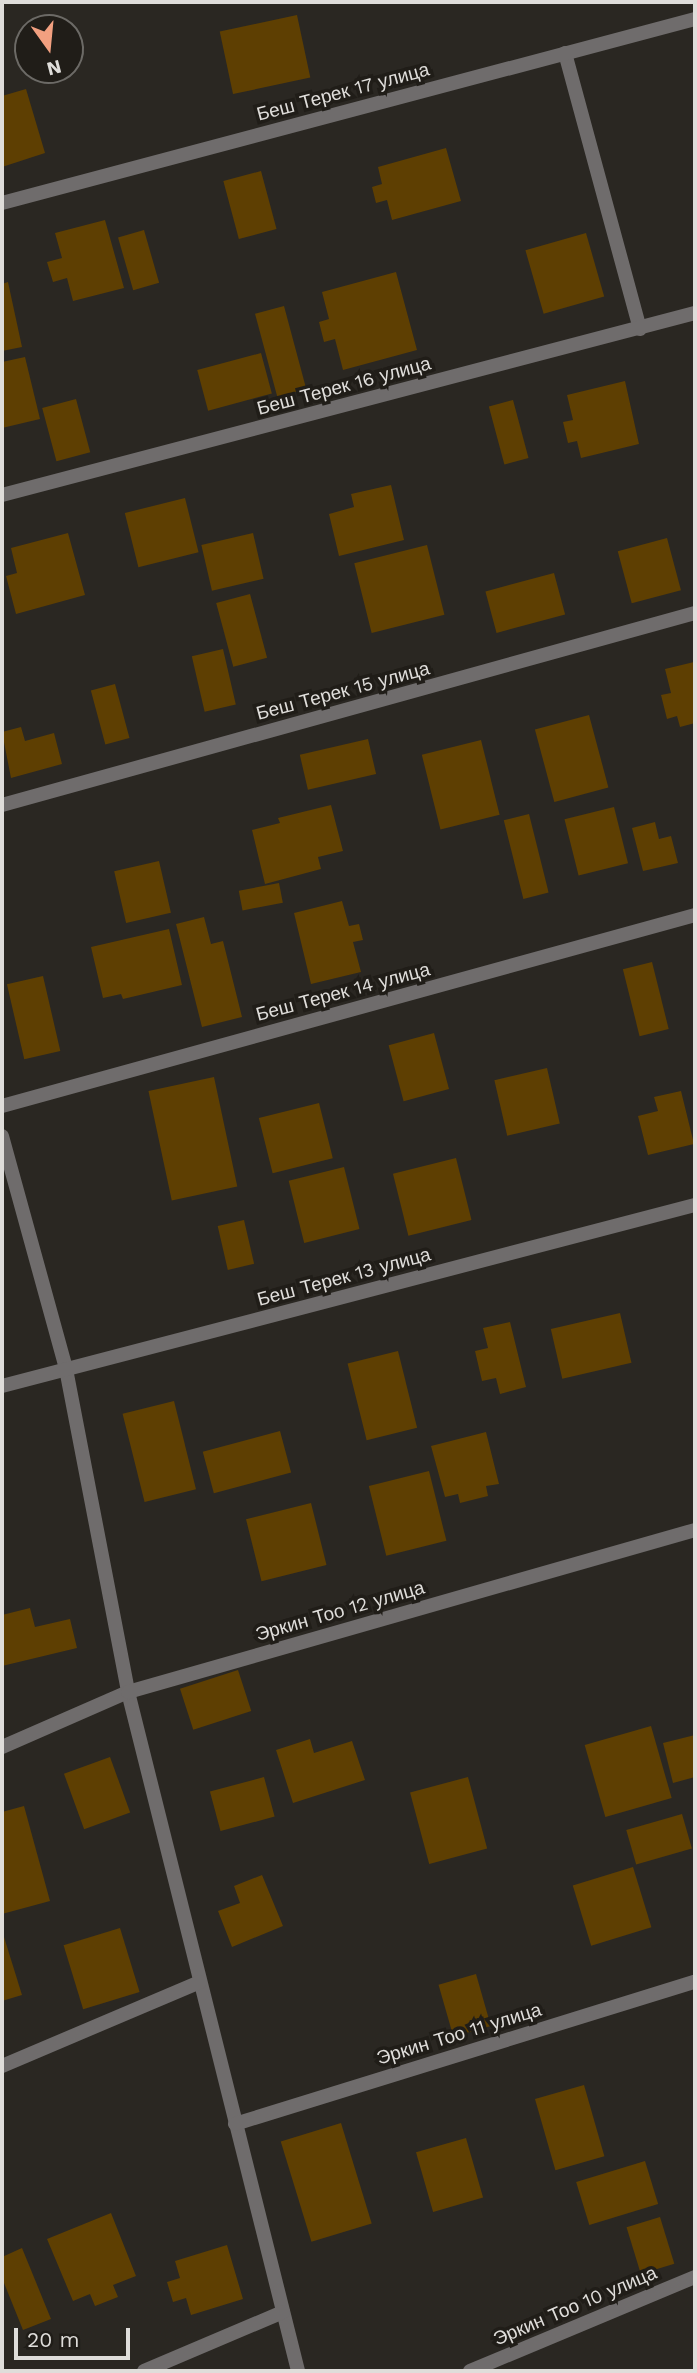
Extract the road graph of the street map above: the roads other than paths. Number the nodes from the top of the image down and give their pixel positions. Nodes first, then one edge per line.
1 (695, 19) edge
2 (565, 53) junction
3 (2, 202) edge
4 (695, 313) edge
5 (640, 329) junction
6 (2, 495) edge
7 (695, 614) edge
8 (2, 806) edge
9 (695, 915) edge
10 (2, 1105) edge
11 (2, 1136) edge
12 (695, 1205) edge
13 (66, 1368) junction
14 (2, 1386) edge
15 (695, 1530) edge
16 (128, 1692) junction
17 (2, 1747) edge
18 (200, 1982) junction
19 (695, 1982) edge
20 (2, 2066) edge
21 (235, 2124) junction
22 (695, 2277) edge
23 (282, 2312) junction
24 (144, 2371) edge
25 (298, 2371) edge
26 (470, 2371) edge

1 - 2 street, Беш Терек 17 улица
2 - 3 street, Беш Терек 17 улица
2 - 5 street
4 - 5 street, Беш Терек 16 улица
5 - 6 street, Беш Терек 16 улица
7 - 8 street, Беш Терек 15 улица
9 - 10 street, Беш Терек 14 улица
11 - 13 street
12 - 13 street, Беш Терек 13 улица
13 - 14 street, Беш Терек 13 улица
13 - 16 street
15 - 16 street, Эркин Тоо 12 улица
16 - 17 street, Эркин Тоо 12 улица
16 - 18 street
18 - 20 street
18 - 21 street
19 - 21 street, Эркин Тоо 11 улица
21 - 23 street
22 - 26 street, Эркин Тоо 10 улица
23 - 24 street
23 - 25 street

